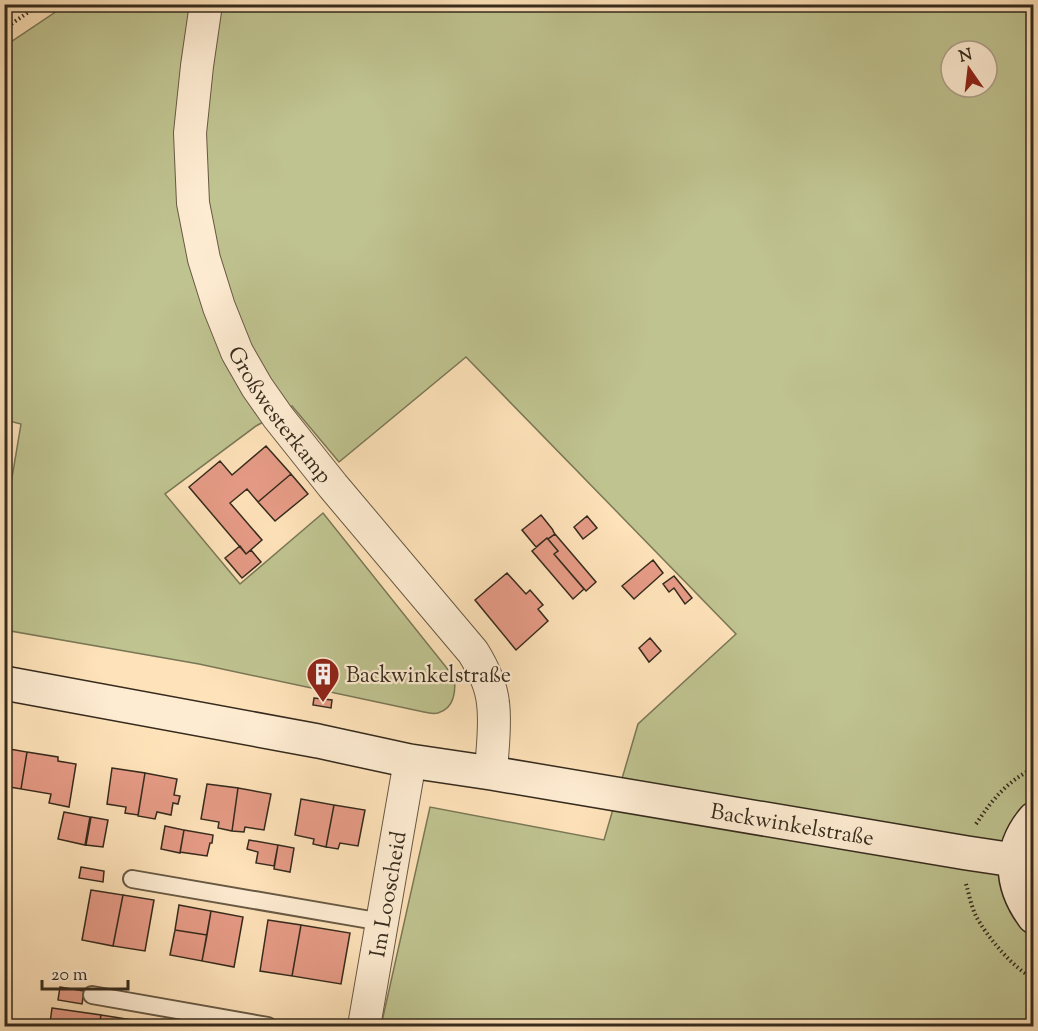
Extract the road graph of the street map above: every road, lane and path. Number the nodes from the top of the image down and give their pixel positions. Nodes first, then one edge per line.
1 (40, 4) edge
2 (206, 4) edge
3 (4, 29) edge
4 (4, 683) edge
5 (410, 761) junction
6 (491, 773) junction
7 (1034, 819) edge
8 (1014, 860) junction
9 (132, 879) dead end
10 (1034, 917) edge
11 (382, 922) junction
12 (92, 995) dead end
13 (268, 1026) edge
14 (364, 1026) edge

1 - 3 path
2 - 6 street, Großwesterkamp
4 - 5 main road, Backwinkelstraße
5 - 6 main road, Backwinkelstraße
5 - 11 street, Im Looscheid
6 - 8 main road, Backwinkelstraße
7 - 8 main road
8 - 10 main road
9 - 11 lane
11 - 14 street, Im Looscheid
12 - 13 lane

